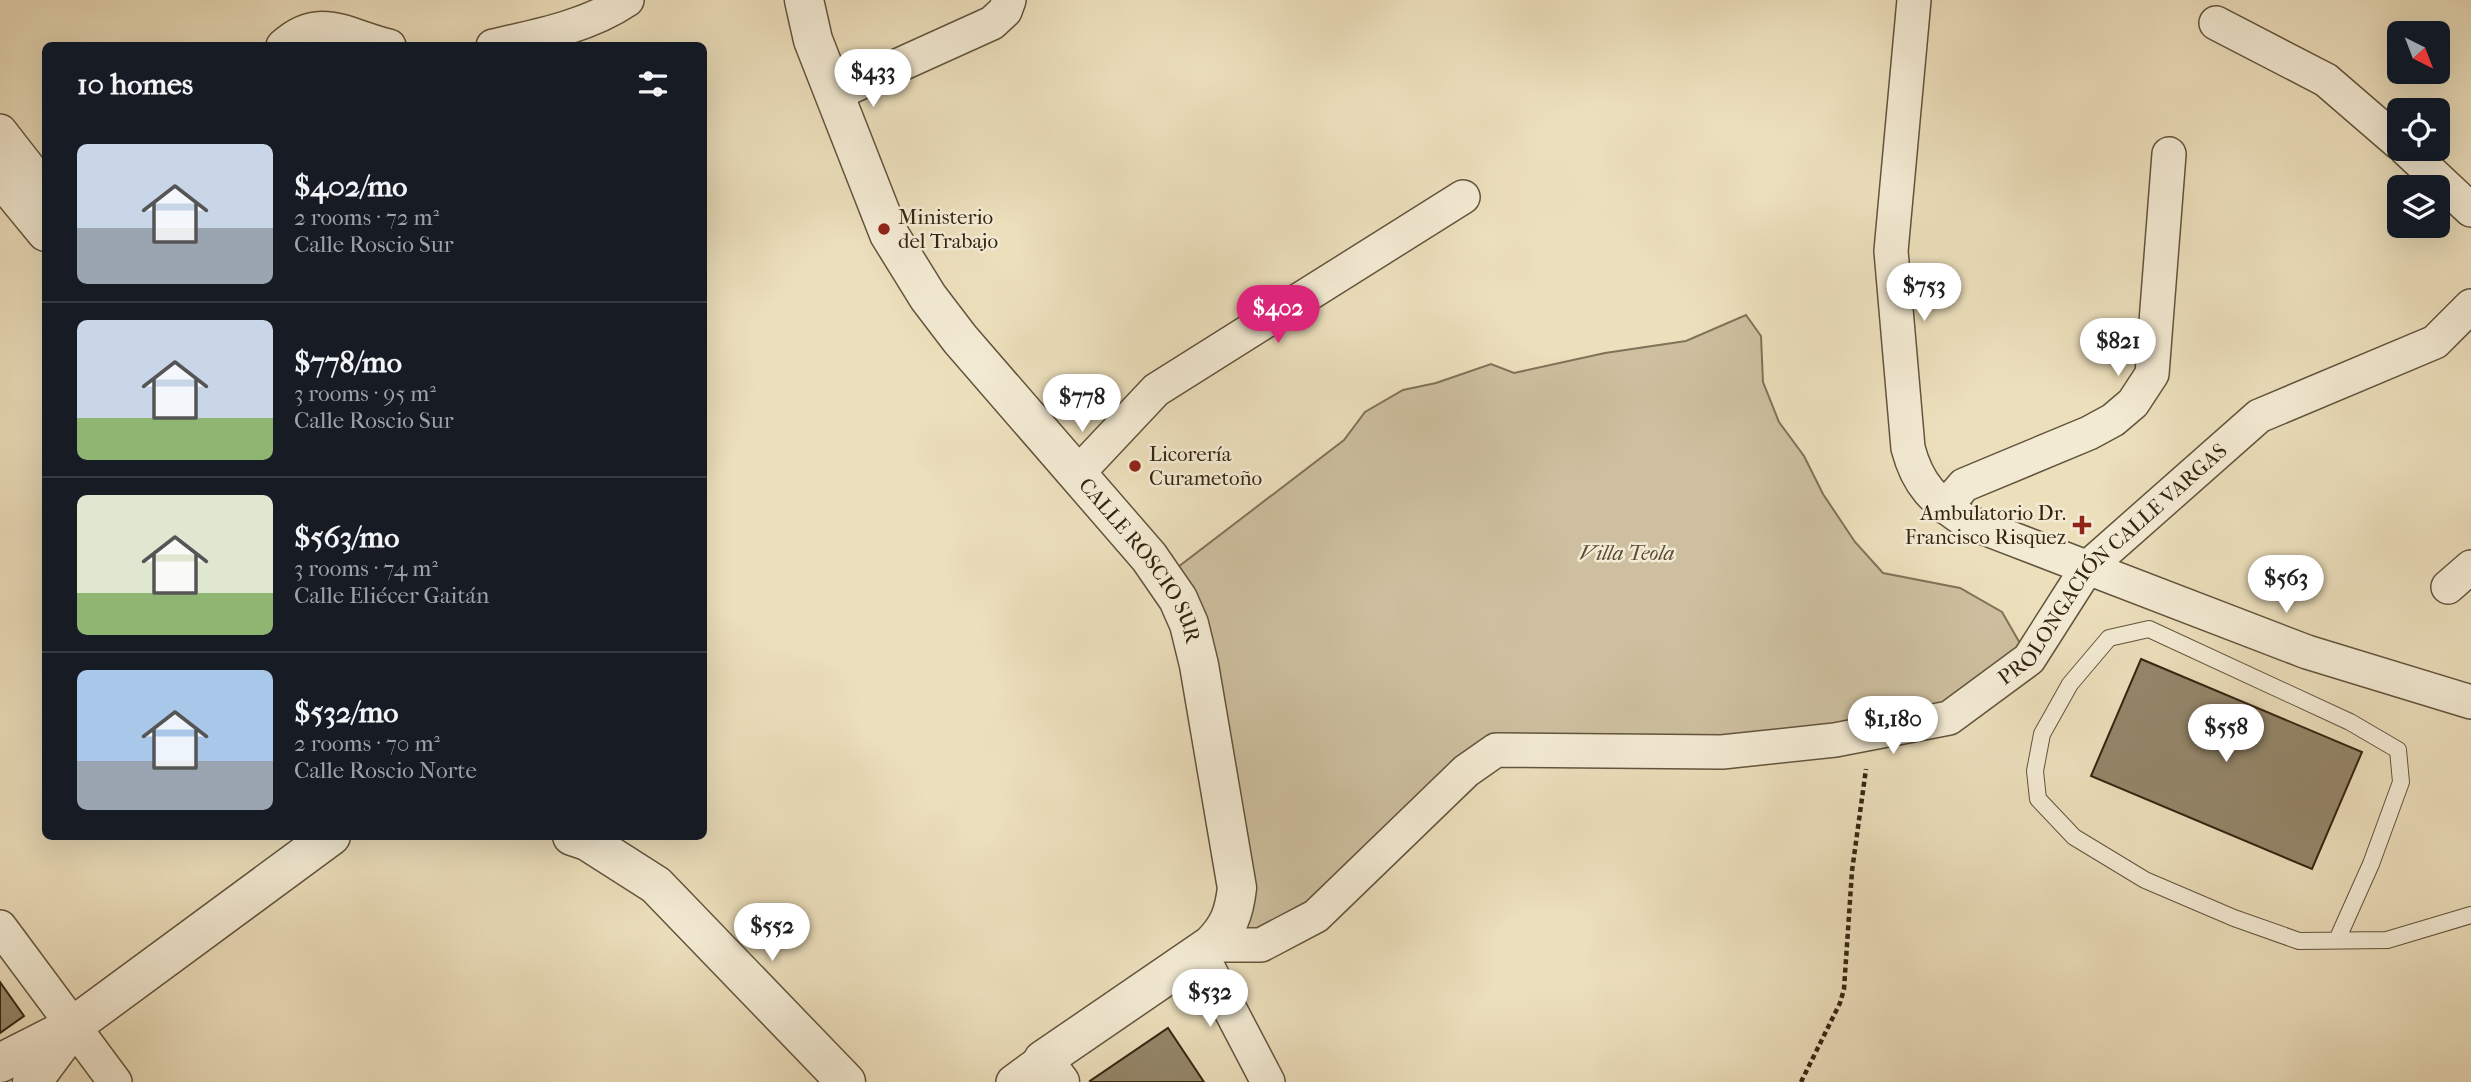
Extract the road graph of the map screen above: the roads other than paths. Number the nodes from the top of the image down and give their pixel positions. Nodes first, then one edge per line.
1 (627, 0) edge
2 (804, 0) edge
3 (1009, 0) edge
4 (1914, 0) edge
5 (2216, 23) dead end
6 (288, 42) edge
7 (375, 42) edge
8 (509, 42) edge
9 (835, 94) junction
10 (0, 131) edge
11 (2387, 133) edge
12 (2169, 154) dead end
13 (2419, 161) edge
14 (0, 176) edge
15 (42, 185) edge
16 (1462, 197) dead end
17 (2471, 210) edge
18 (42, 227) edge
19 (2471, 306) edge
20 (1077, 474) junction
21 (1945, 508) junction
22 (2087, 568) junction
23 (2471, 702) edge
24 (326, 840) edge
25 (584, 840) edge
26 (617, 840) edge
27 (656, 885) junction
28 (2471, 915) edge
29 (0, 927) edge
30 (2337, 940) junction
31 (1206, 948) junction
32 (73, 1026) junction
33 (0, 1063) edge
34 (1052, 1071) edge
35 (32, 1082) edge
36 (115, 1082) edge
37 (846, 1082) edge
38 (1013, 1082) edge
39 (1268, 1082) edge

1 - 8 street
2 - 9 street, CALLE ROSCIO SUR
3 - 9 street
4 - 21 street
5 - 11 street
6 - 7 street
9 - 20 street, CALLE ROSCIO SUR
10 - 15 street
12 - 21 street
13 - 17 street
14 - 18 street
16 - 20 street
19 - 22 street, PROLONGACIÓN CALLE VARGAS
20 - 31 street, CALLE ROSCIO SUR
21 - 22 street
22 - 23 street
22 - 31 street, PROLONGACIÓN CALLE VARGAS
24 - 32 street
25 - 27 street
26 - 27 street
27 - 37 street
28 - 30 lane
29 - 32 street
30 - 30 lane
31 - 34 street, CALLE ROSCIO SUR
31 - 39 street
32 - 33 street
32 - 35 street
32 - 36 street
34 - 38 street

